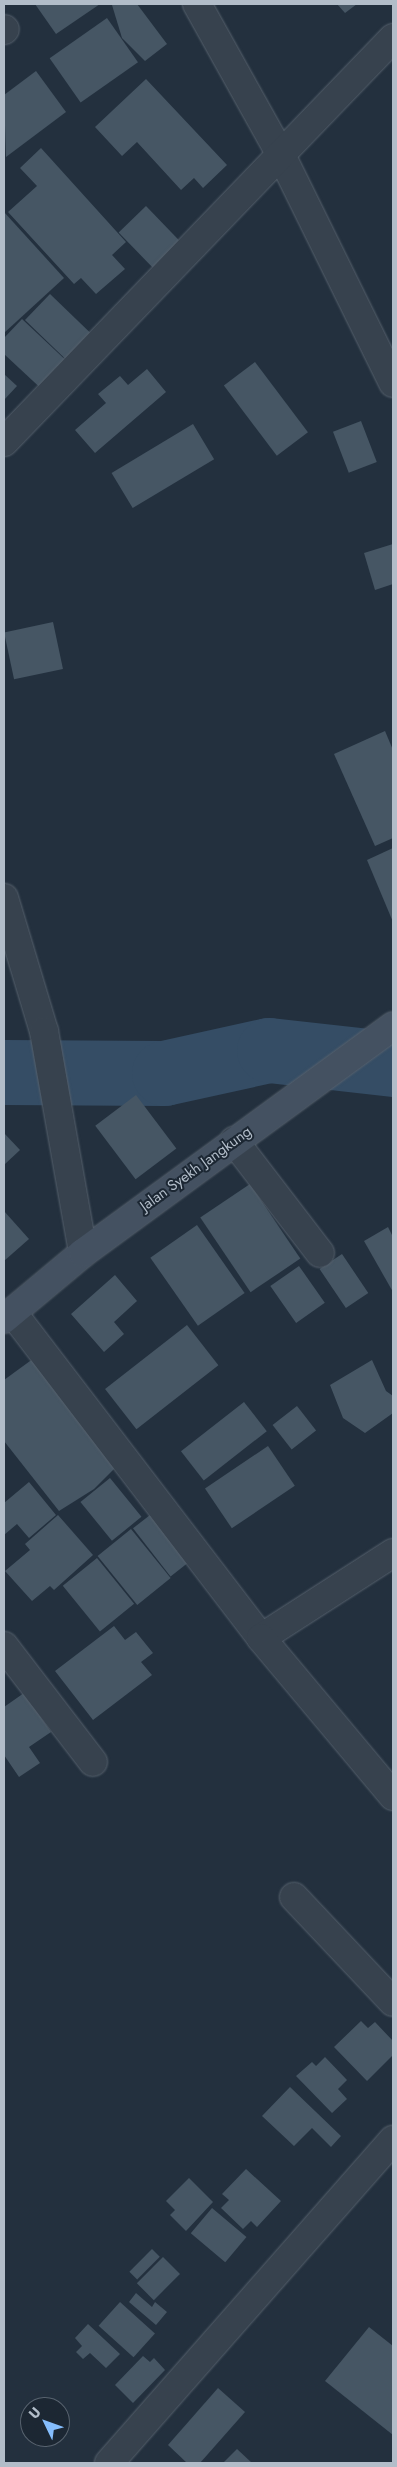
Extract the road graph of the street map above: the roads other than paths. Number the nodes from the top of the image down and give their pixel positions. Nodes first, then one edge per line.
1 (197, 4) edge
2 (393, 38) edge
3 (281, 155) junction
4 (390, 368) edge
5 (6, 436) edge
6 (4, 898) edge
7 (393, 1026) edge
8 (234, 1141) junction
9 (83, 1253) junction
10 (320, 1253) dead end
11 (8, 1316) edge
12 (393, 1553) edge
13 (261, 1638) junction
14 (4, 1646) edge
15 (93, 1762) dead end
16 (393, 1796) edge
17 (294, 1897) dead end
18 (393, 2002) edge
19 (393, 2140) edge
20 (109, 2463) edge

1 - 3 street
2 - 3 street
3 - 4 street
3 - 5 street
6 - 9 street
7 - 8 main road, Jalan Syekh Jangkung
8 - 9 main road, Jalan Syekh Jangkung
8 - 10 street
9 - 11 main road, Jalan Syekh Jangkung
11 - 13 street
12 - 13 street
13 - 16 street
14 - 15 street
17 - 18 street
19 - 20 street

